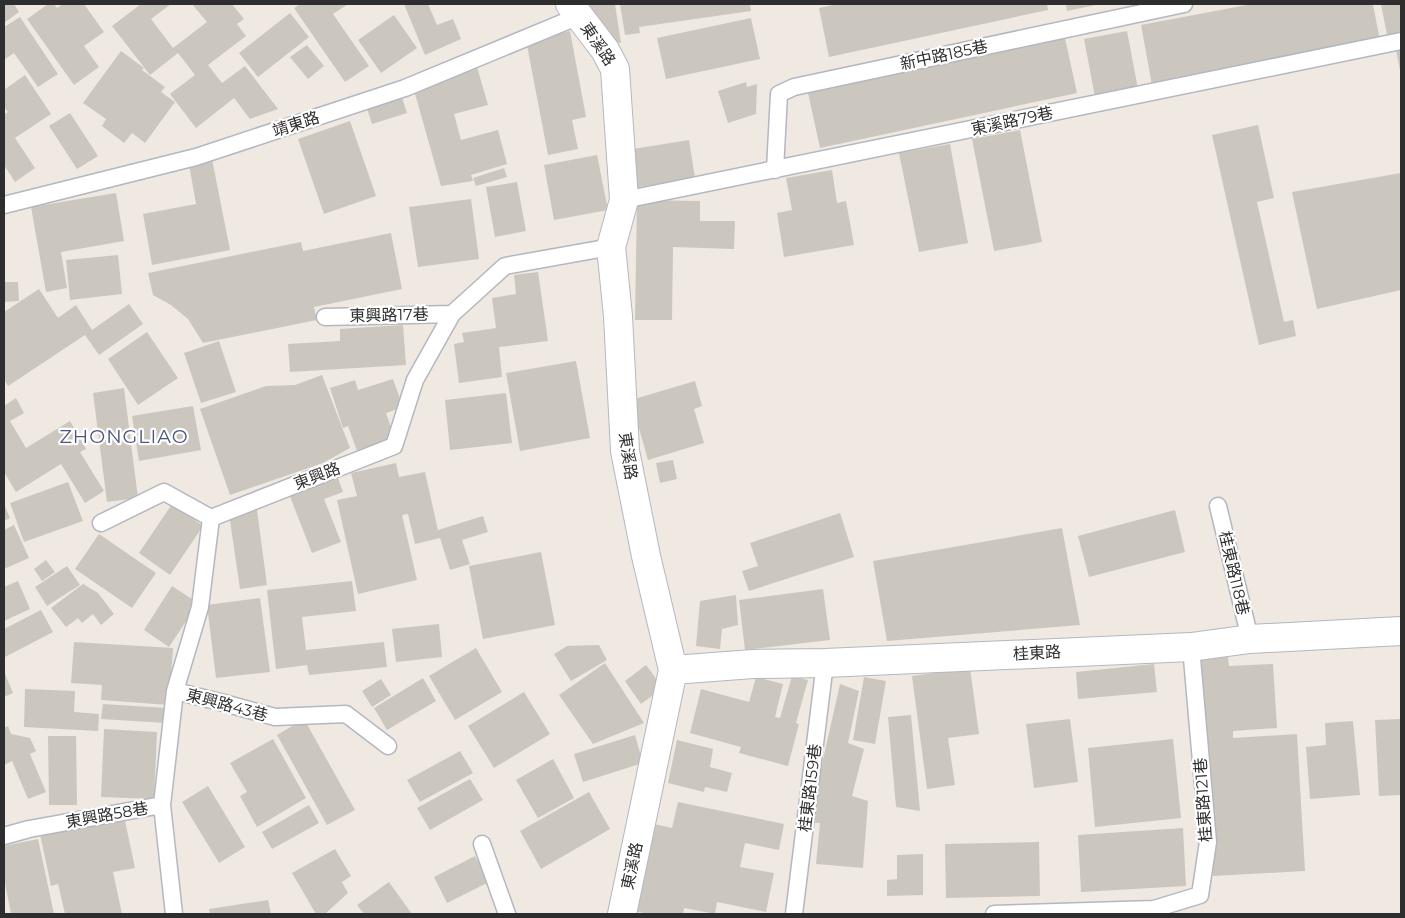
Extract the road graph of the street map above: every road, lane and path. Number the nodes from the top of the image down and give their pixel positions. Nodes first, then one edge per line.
1 (1184, 4) edge
2 (574, 10) edge
3 (1401, 41) edge
4 (775, 170) junction
5 (624, 200) junction
6 (4, 204) edge
7 (611, 247) junction
8 (452, 314) junction
9 (325, 317) dead end
10 (1218, 506) dead end
11 (211, 518) junction
12 (101, 524) dead end
13 (1401, 631) edge
14 (1250, 639) junction
15 (1191, 647) junction
16 (826, 663) junction
17 (673, 670) junction
18 (175, 691) junction
19 (388, 746) dead end
20 (162, 805) junction
21 (4, 836) edge
22 (482, 844) dead end
23 (174, 914) edge
24 (507, 914) edge
25 (622, 914) edge
26 (794, 914) edge
27 (994, 914) edge

1 - 4 lane, 新中路185巷
2 - 5 street, 東溪路
2 - 6 lane, 靖東路
3 - 4 lane, 東溪路79巷
4 - 5 lane, 東溪路79巷
5 - 7 street, 東溪路
7 - 8 lane, 東興路
7 - 17 street, 東溪路
8 - 9 lane, 東興路17巷
8 - 11 lane, 東興路
10 - 14 lane, 桂東路118巷
11 - 12 lane
11 - 18 lane
13 - 14 street, 桂東路
14 - 15 street, 桂東路
15 - 16 street, 桂東路
15 - 27 lane, 桂東路121巷
16 - 17 street, 桂東路
16 - 26 lane, 桂東路159巷
17 - 25 street, 東溪路
18 - 19 lane, 東興路43巷
18 - 20 lane
20 - 21 lane, 東興路58巷
20 - 23 lane, 東興路58巷
22 - 24 lane

